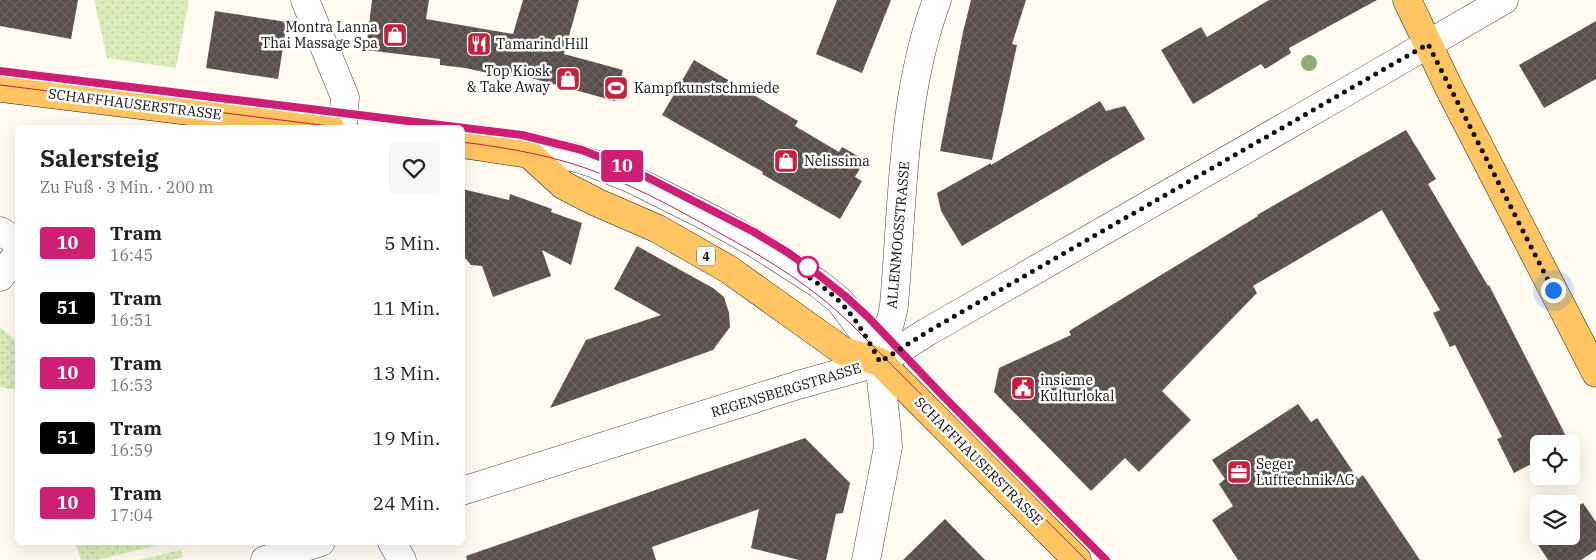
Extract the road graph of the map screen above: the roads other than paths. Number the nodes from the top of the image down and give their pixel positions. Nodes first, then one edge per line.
1 (305, 0) edge
2 (937, 0) edge
3 (1407, 0) edge
4 (1504, 0) edge
5 (1428, 44) junction
6 (0, 88) edge
7 (305, 125) edge
8 (343, 125) edge
9 (465, 144) edge
10 (529, 154) junction
11 (0, 231) edge
12 (15, 240) edge
13 (15, 257) edge
14 (0, 277) edge
15 (880, 362) junction
16 (1596, 373) edge
17 (465, 490) edge
18 (312, 545) edge
19 (394, 545) edge
20 (265, 560) edge
21 (402, 560) edge
22 (866, 560) edge
23 (1077, 560) edge

1 - 8 street
2 - 15 street, ALLENMOOSSTRASSE
3 - 5 main road
4 - 5 street, REGENSBERGSTRASSE
5 - 15 street, REGENSBERGSTRASSE
5 - 16 main road
6 - 7 main road, SCHAFFHAUSERSTRASSE
9 - 10 main road, SCHAFFHAUSERSTRASSE
10 - 15 main road, SCHAFFHAUSERSTRASSE / 4
10 - 15 street, SCHAFFHAUSERSTRASSE
11 - 12 street
13 - 14 street
15 - 17 street, REGENSBERGSTRASSE
15 - 22 street, ALLENMOOSSTRASSE
15 - 23 main road, SCHAFFHAUSERSTRASSE / 4
18 - 20 street
19 - 21 street

